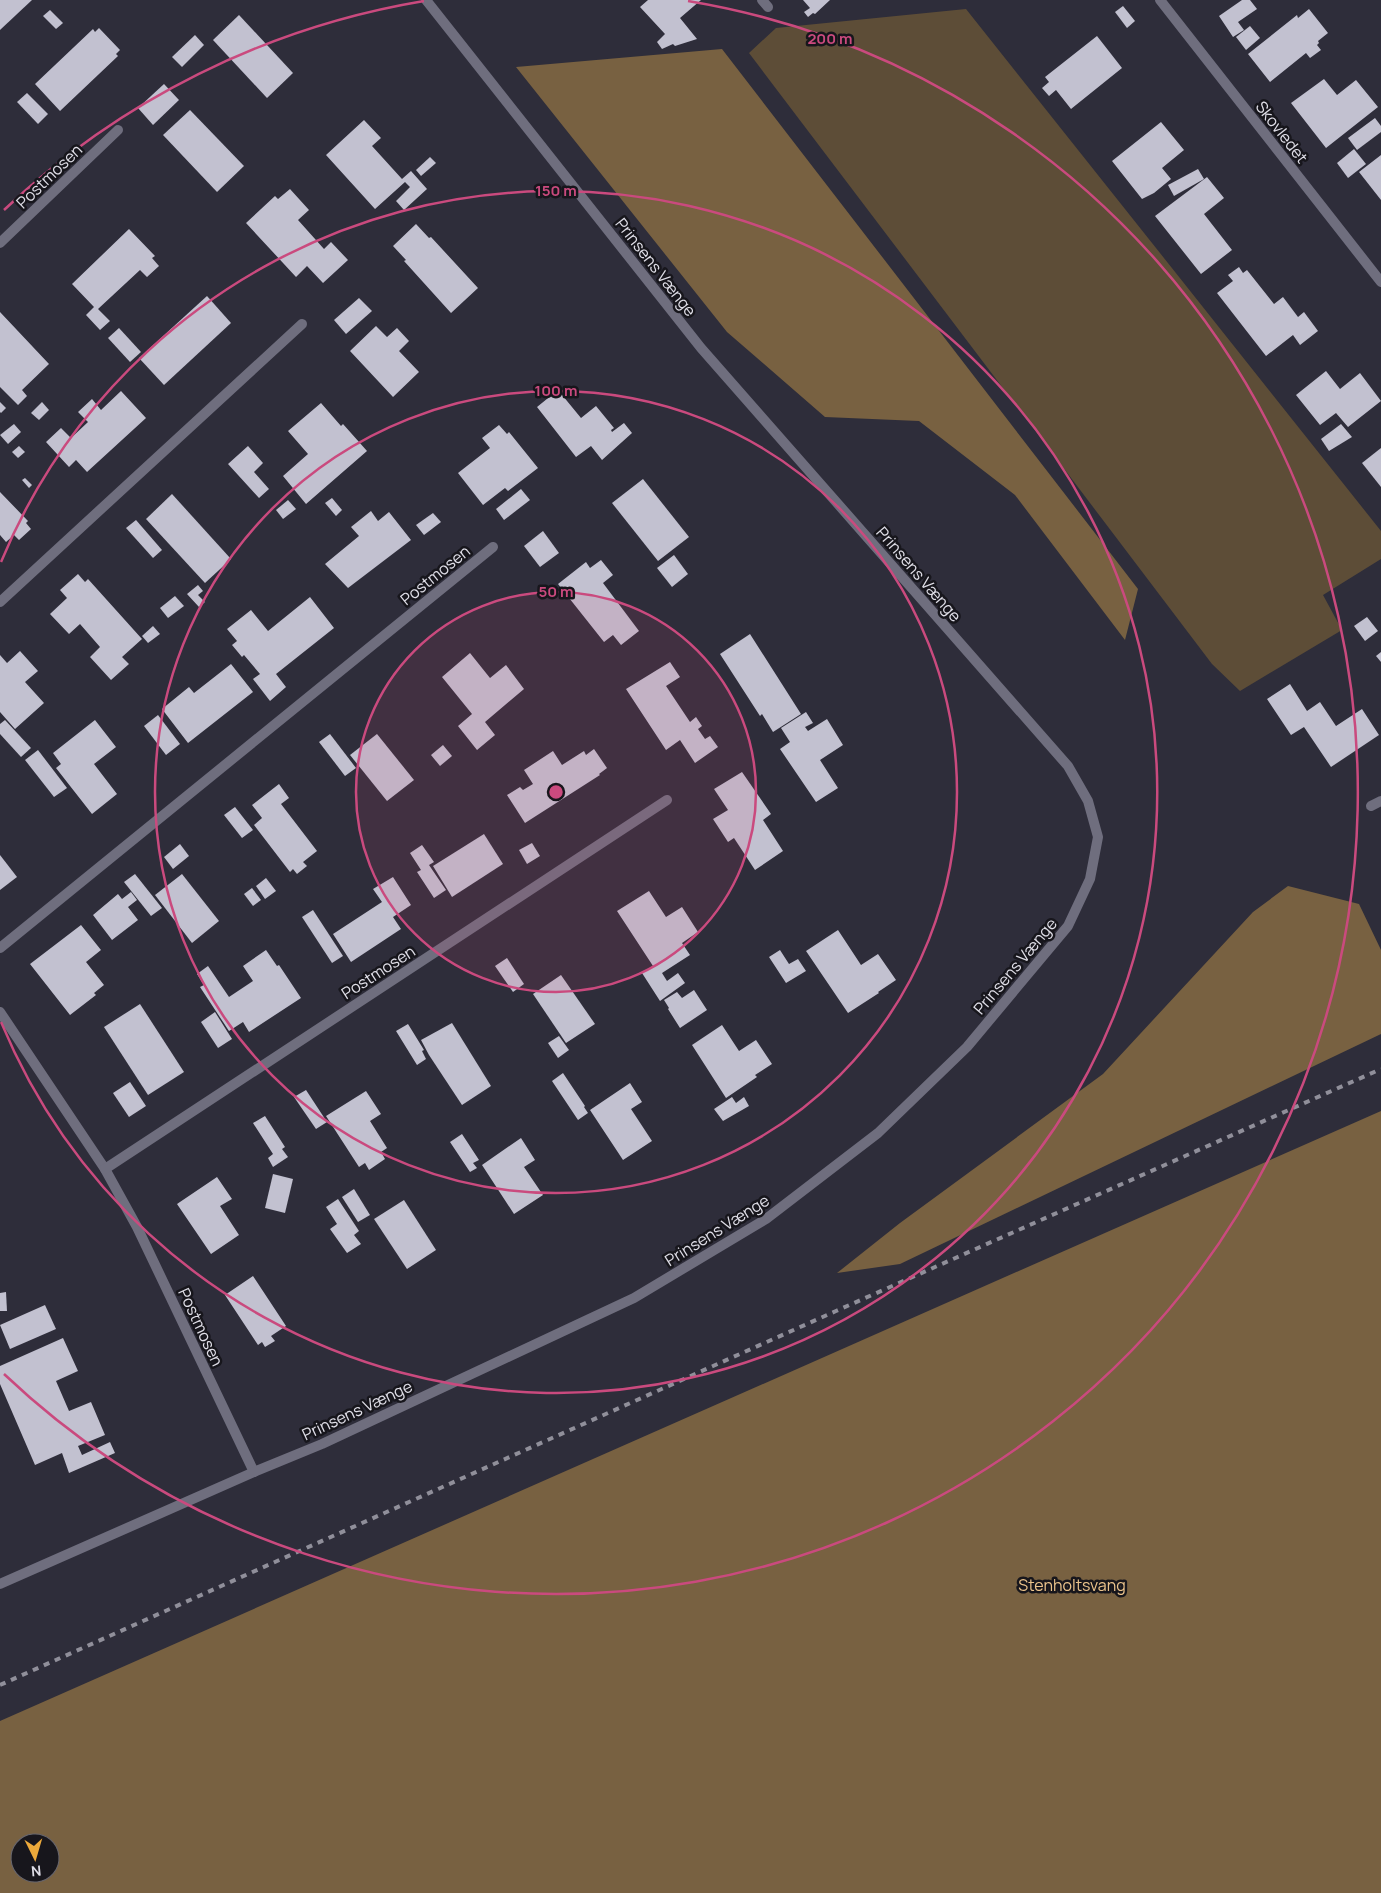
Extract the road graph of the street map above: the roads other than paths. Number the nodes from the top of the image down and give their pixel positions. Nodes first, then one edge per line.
1 (426, 0) edge
2 (1160, 0) edge
3 (118, 130) dead end
4 (0, 243) edge
5 (1381, 282) edge
6 (302, 324) dead end
7 (493, 548) dead end
8 (0, 602) edge
9 (667, 800) dead end
10 (1381, 801) edge
11 (1371, 806) dead end
12 (0, 948) edge
13 (0, 1012) edge
14 (105, 1169) junction
15 (254, 1472) junction
16 (0, 1584) edge

1 - 15 street, Prinsens Vænge
2 - 5 street, Skovledet
3 - 4 street, Postmosen
6 - 8 street
7 - 12 street, Postmosen
9 - 14 street, Postmosen
10 - 11 street
13 - 14 street, Postmosen
14 - 15 street, Postmosen
15 - 16 street, Prinsens Vænge

